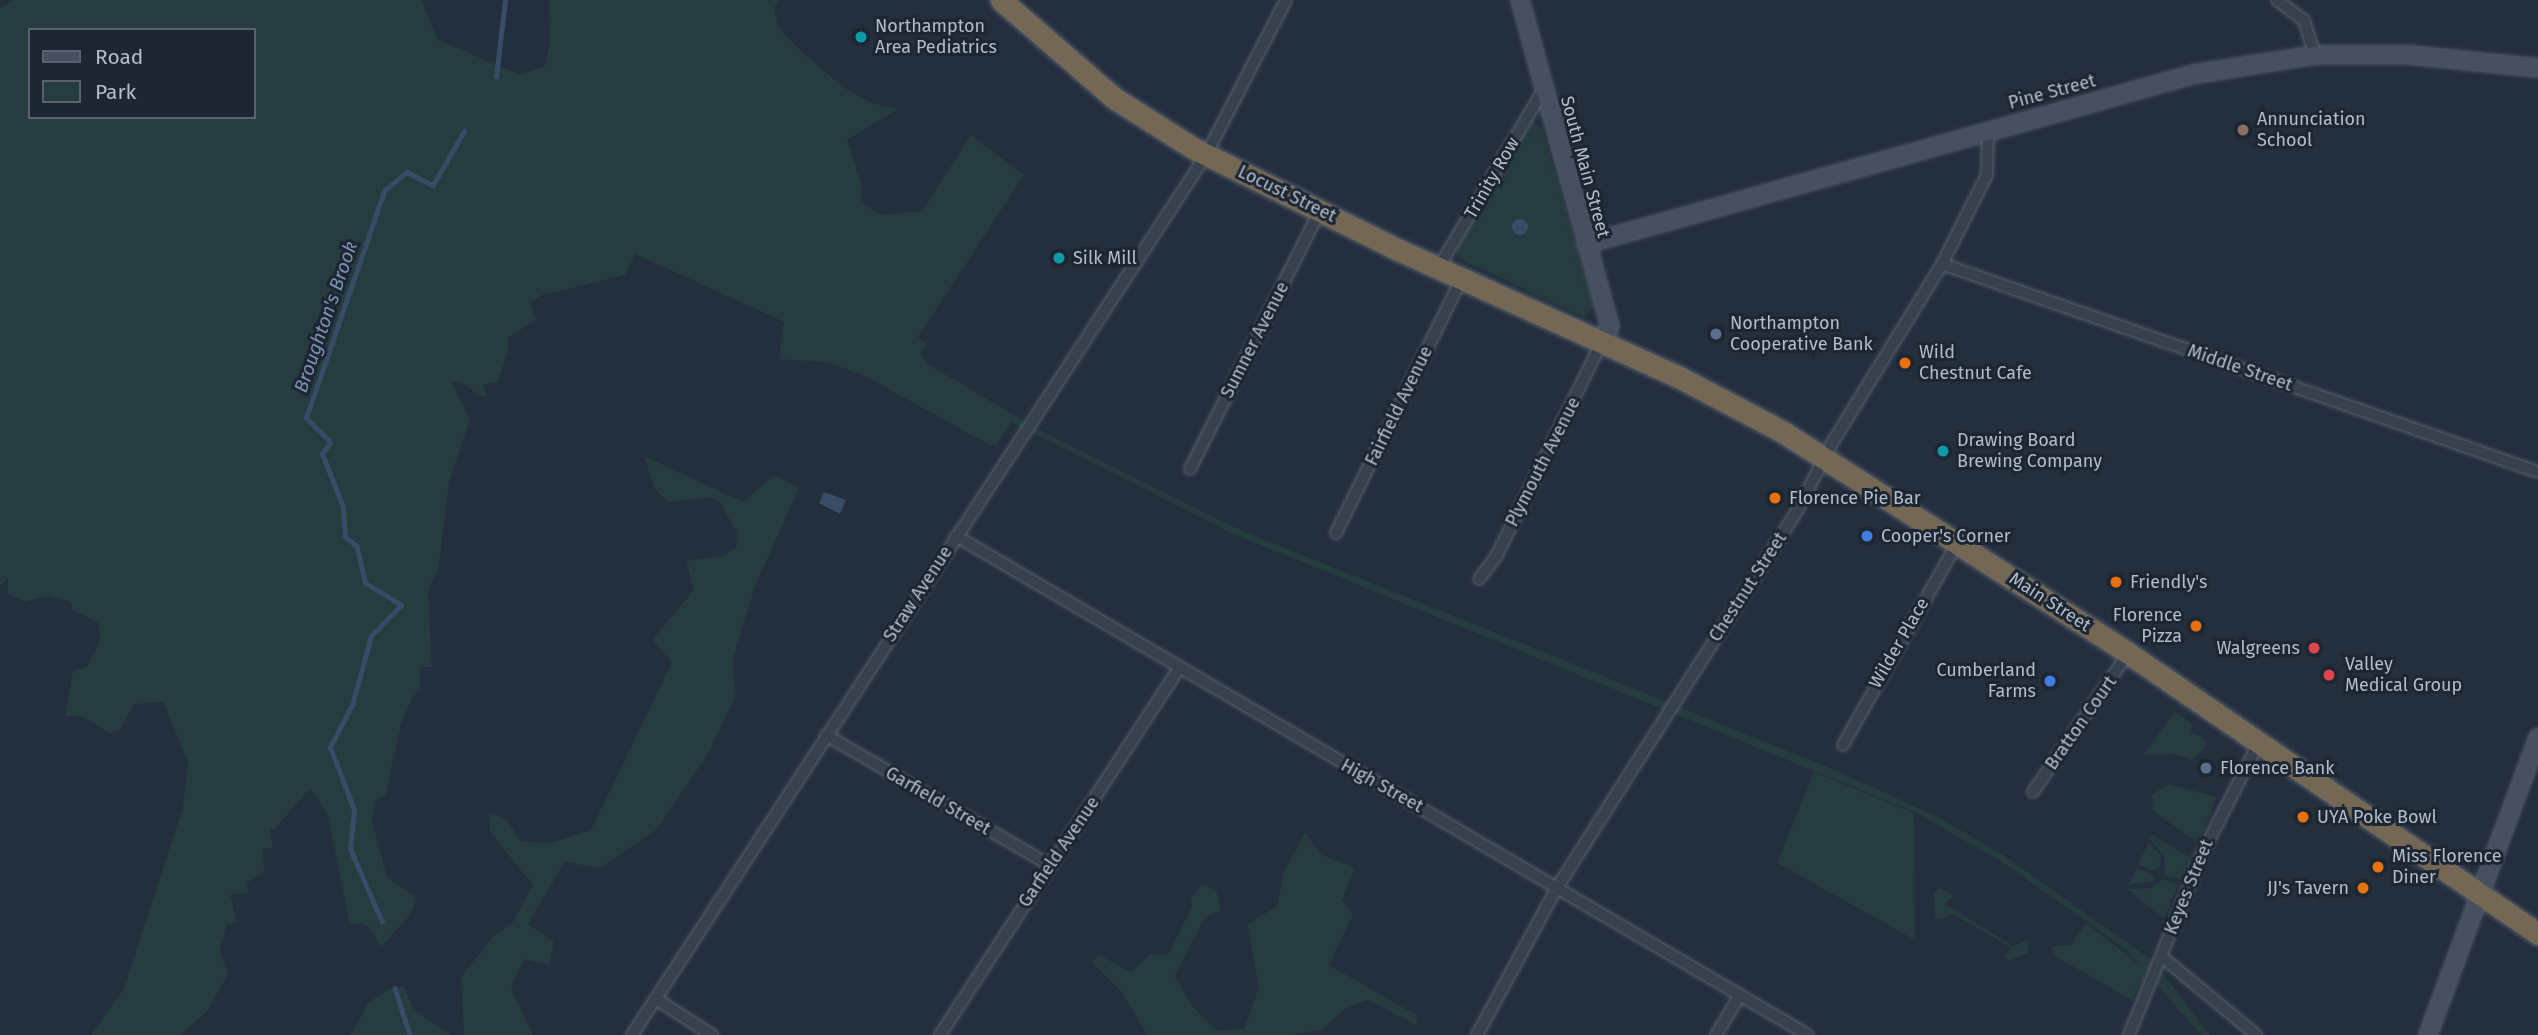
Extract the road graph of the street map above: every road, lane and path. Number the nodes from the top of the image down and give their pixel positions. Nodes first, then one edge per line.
1 (1001, 0) edge
2 (1286, 0) edge
3 (1520, 0) edge
4 (2277, 0) edge
5 (2315, 55) junction
6 (2538, 68) edge
7 (1544, 89) junction
8 (1988, 129) junction
9 (1206, 155) junction
10 (1320, 210) junction
11 (1586, 244) junction
12 (1942, 264) junction
13 (1439, 267) junction
14 (1462, 278) junction
15 (1602, 342) junction
16 (1825, 458) junction
17 (1190, 469) dead end
18 (2538, 472) edge
19 (1336, 533) dead end
20 (956, 536) junction
21 (1958, 542) junction
22 (1479, 579) dead end
23 (2128, 653) junction
24 (1179, 669) junction
25 (826, 735) junction
26 (2538, 738) edge
27 (2259, 742) junction
28 (1843, 745) dead end
29 (2033, 792) dead end
30 (1051, 866) junction
31 (1558, 886) junction
32 (2480, 892) junction
33 (2534, 927) edge
34 (2161, 956) junction
35 (1740, 995) junction
36 (656, 999) junction
37 (632, 1035) edge
38 (712, 1035) edge
39 (940, 1035) edge
40 (1477, 1035) edge
41 (1716, 1035) edge
42 (1808, 1035) edge
43 (2129, 1035) edge
44 (2256, 1035) edge
45 (2428, 1035) edge

1 - 9 highway, Locust Street
2 - 9 street, Straw Avenue
3 - 7 street, South Main Street
4 - 5 street
5 - 6 street, Pine Street
5 - 8 street, Pine Street
7 - 11 street, South Main Street
7 - 13 street, Trinity Row
8 - 11 street, Pine Street
8 - 12 street, Chestnut Street
9 - 10 highway, Locust Street
9 - 20 street, Straw Avenue
10 - 13 highway, Locust Street
10 - 17 street, Sumner Avenue
11 - 15 street, South Main Street
12 - 16 street, Chestnut Street
12 - 18 street, Middle Street
13 - 14 highway, Locust Street
14 - 15 highway, Locust Street
14 - 19 street, Fairfield Avenue
15 - 16 highway, Main Street
15 - 22 street, Plymouth Avenue
16 - 21 highway, Main Street
16 - 31 street, Chestnut Street
20 - 24 street, High Street
20 - 25 street, Straw Avenue
21 - 23 highway, Main Street
21 - 28 street, Wilder Place
23 - 27 highway, Main Street
23 - 29 street, Bratton Court
24 - 30 street, Garfield Avenue
24 - 31 street, High Street
25 - 30 street, Garfield Street
25 - 36 street, Straw Avenue
26 - 32 street
27 - 32 highway, Main Street
27 - 34 street, Keyes Street
30 - 39 street, Garfield Avenue
31 - 35 street, High Street
31 - 40 street, Chestnut Street
32 - 33 highway, Main Street
32 - 45 street
34 - 43 street, Keyes Street
34 - 44 street
35 - 41 street
35 - 42 street, High Street
36 - 37 street, Straw Avenue
36 - 38 street

